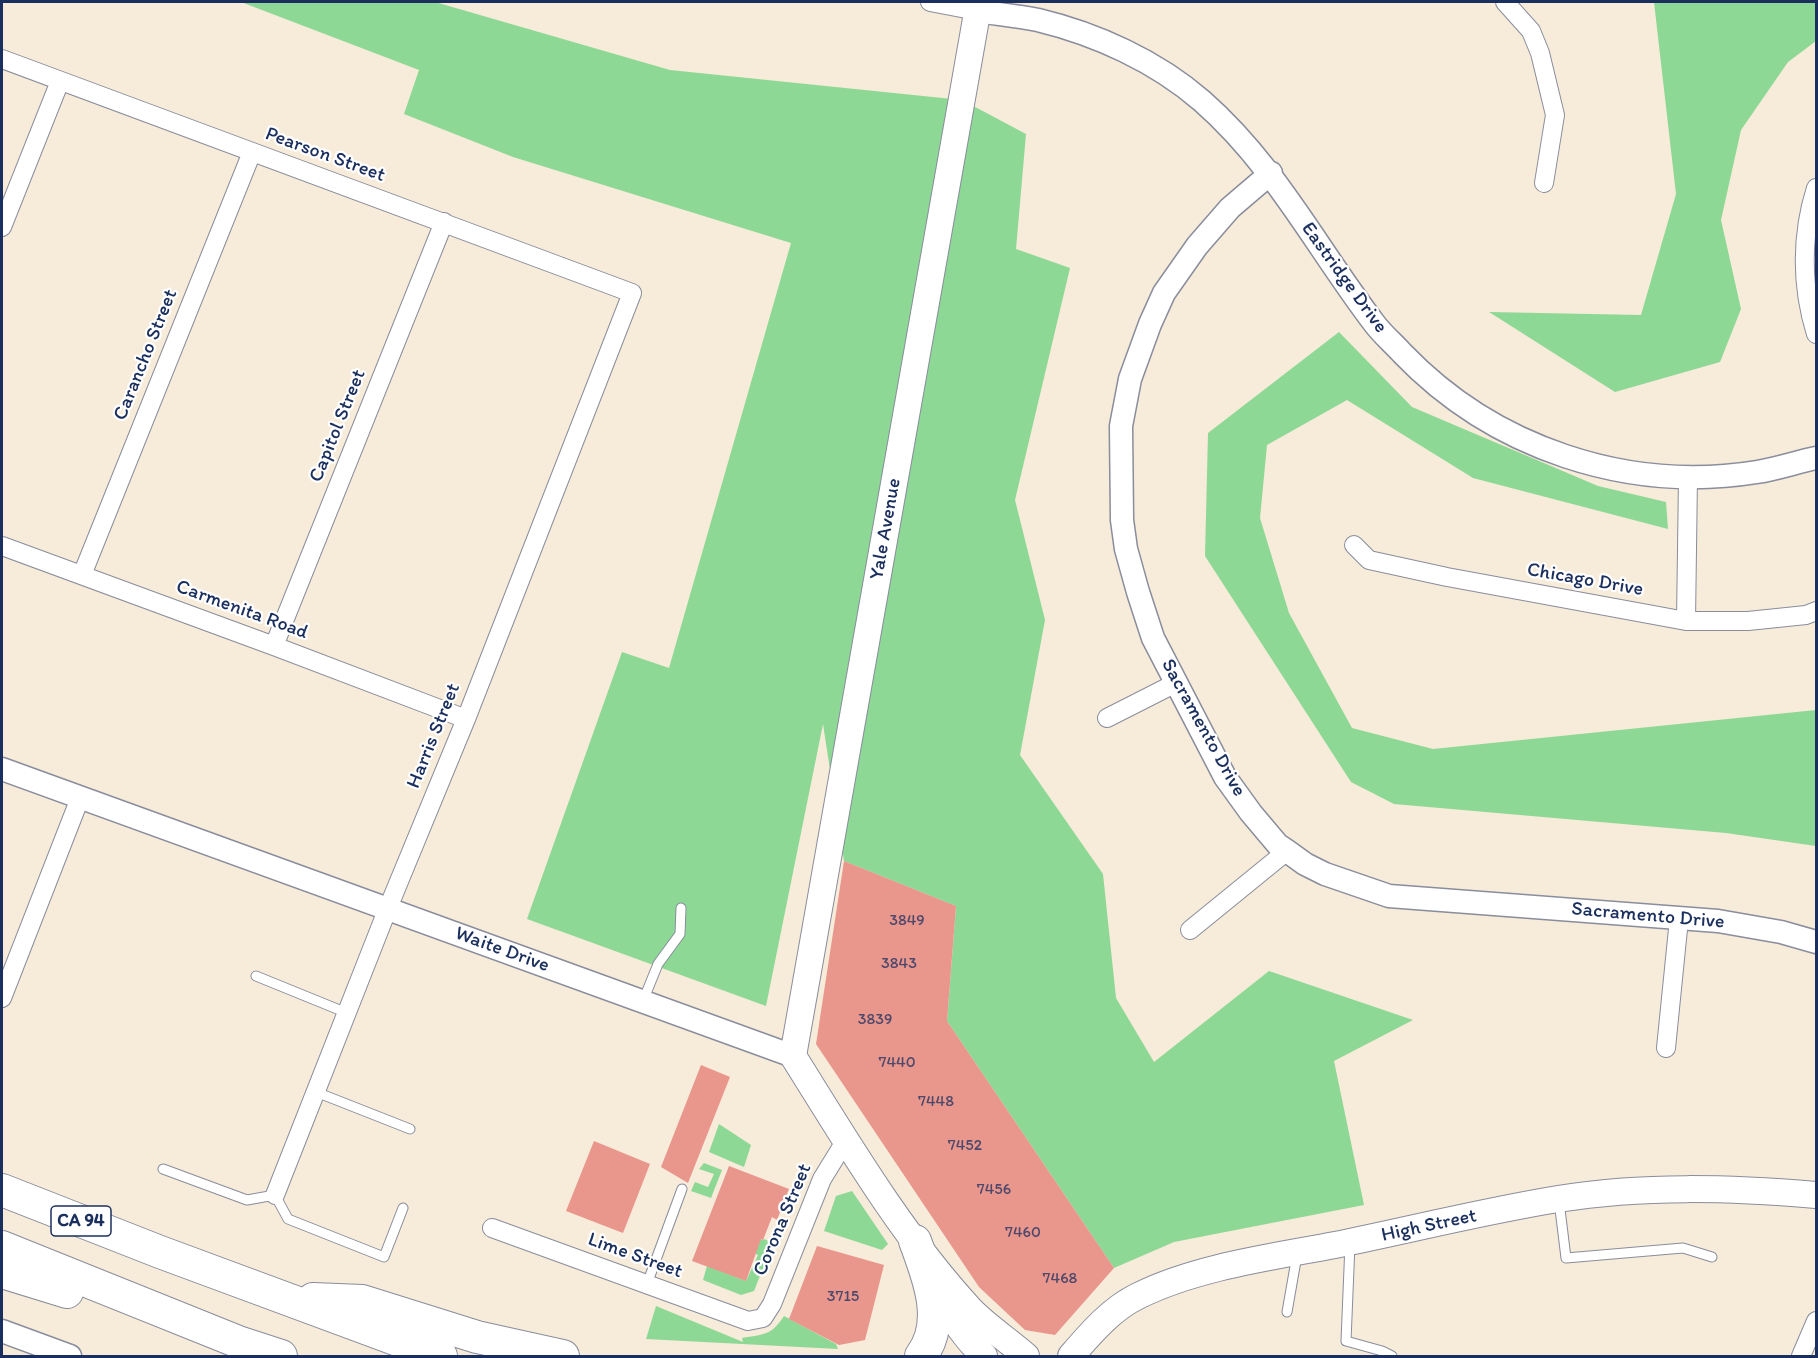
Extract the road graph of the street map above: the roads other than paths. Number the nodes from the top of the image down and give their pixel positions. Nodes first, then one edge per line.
1 (930, 2) edge
2 (1505, 2) edge
3 (978, 6) edge
4 (2, 59) edge
5 (60, 81) junction
6 (252, 152) junction
7 (1271, 173) junction
8 (1545, 183) dead end
9 (1816, 188) edge
10 (444, 222) junction
11 (2, 227) edge
12 (632, 293) joint
13 (1816, 334) edge
14 (1816, 458) edge
15 (1688, 477) junction
16 (1354, 545) dead end
17 (2, 546) edge
18 (82, 576) junction
19 (1816, 611) edge
20 (1686, 621) junction
21 (274, 646) junction
22 (1176, 683) junction
23 (1107, 718) dead end
24 (466, 719) junction
25 (2, 769) edge
26 (80, 798) junction
27 (1287, 851) junction
28 (388, 908) junction
29 (681, 908) dead end
30 (1679, 918) junction
31 (1190, 930) dead end
32 (1816, 942) edge
33 (256, 976) dead end
34 (2, 998) edge
35 (643, 1001) junction
36 (347, 1013) junction
37 (1666, 1048) dead end
38 (793, 1056) junction
39 (316, 1092) junction
40 (410, 1129) dead end
41 (846, 1140) junction
42 (164, 1169) dead end
43 (2, 1173) edge
44 (682, 1189) dead end
45 (2, 1190) edge
46 (275, 1195) junction
47 (1816, 1195) edge
48 (1559, 1199) junction
49 (402, 1208) dead end
50 (492, 1228) dead end
51 (915, 1241) junction
52 (1351, 1242) junction
53 (2, 1247) edge
54 (160, 1252) junction
55 (1298, 1252) junction
56 (1712, 1257) dead end
57 (2, 1272) edge
58 (647, 1284) junction
59 (285, 1298) junction
60 (155, 1308) junction
61 (1287, 1312) dead end
62 (763, 1318) joint
63 (1816, 1321) edge
64 (2, 1331) edge
65 (69, 1356) edge
66 (281, 1356) edge
67 (441, 1356) edge
68 (563, 1356) edge
69 (921, 1356) edge
70 (984, 1356) edge
71 (1026, 1356) edge
72 (1071, 1356) edge
73 (1392, 1356) edge
74 (1801, 1356) edge

1 - 3 street
2 - 8 street
3 - 7 street, Eastridge Drive
3 - 38 main road, Yale Avenue
4 - 5 street, Pearson Street
5 - 6 street, Pearson Street
5 - 11 street
6 - 10 street, Pearson Street
6 - 18 street, Carancho Street
7 - 15 street, Eastridge Drive
7 - 22 street, Sacramento Drive
9 - 13 street
10 - 12 street, Pearson Street
10 - 21 street, Capitol Street
12 - 24 street, Harris Street
14 - 15 street, Eastridge Drive
15 - 20 street
16 - 20 street, Chicago Drive
17 - 18 street, Carmenita Road
18 - 21 street, Carmenita Road
19 - 20 street, Chicago Drive
21 - 24 street, Carmenita Road
22 - 23 street
22 - 27 street, Sacramento Drive
24 - 28 street, Harris Street
25 - 26 street, Waite Drive
26 - 28 street, Waite Drive
26 - 34 street
27 - 30 street, Sacramento Drive
27 - 31 street
28 - 35 street, Waite Drive
28 - 36 street, Harris Street
29 - 35 lane
30 - 32 street, Sacramento Drive
30 - 37 street
33 - 36 lane
35 - 38 street, Waite Drive
36 - 39 street, Harris Street
38 - 41 main road
39 - 40 lane
39 - 46 street, Harris Street
41 - 51 main road
41 - 62 street, Corona Street
42 - 46 lane
43 - 54 highway
44 - 58 lane
45 - 54 highway, CA 94
46 - 49 lane
47 - 48 main road, High Street
48 - 52 main road, High Street
48 - 56 lane
50 - 58 street, Lime Street
51 - 69 highway
51 - 70 main road
51 - 71 main road
52 - 55 main road, High Street
52 - 73 lane
53 - 60 highway, CA 94
54 - 59 highway, CA 94
55 - 61 lane
55 - 72 main road, High Street
57 - 60 highway
58 - 62 street, Lime Street
59 - 67 highway, CA 94
59 - 68 highway
60 - 66 highway, CA 94
63 - 74 street
64 - 65 street

